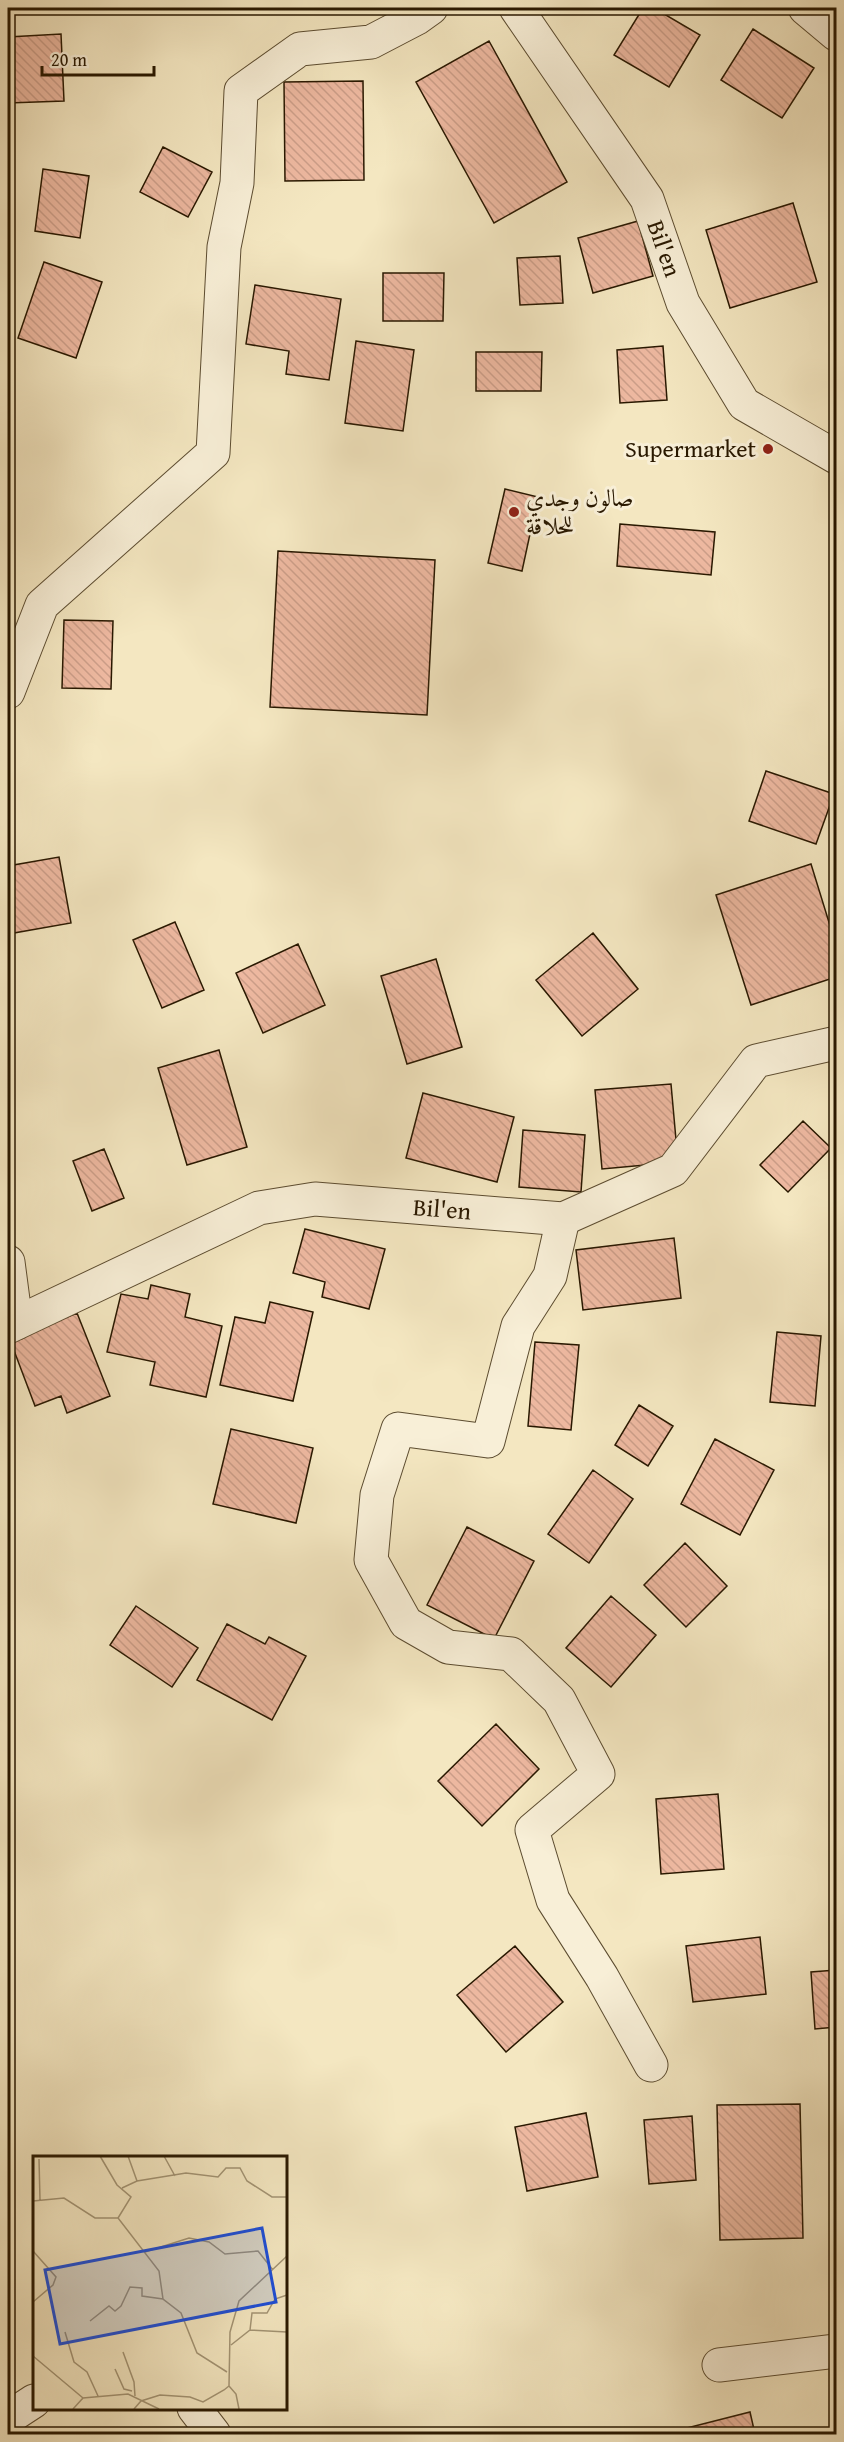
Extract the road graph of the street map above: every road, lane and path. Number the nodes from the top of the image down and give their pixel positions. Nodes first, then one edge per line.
1 (431, 8) edge
2 (516, 8) edge
3 (805, 8) edge
4 (837, 34) edge
5 (837, 457) edge
6 (8, 692) edge
7 (837, 1043) edge
8 (563, 1219) junction
9 (8, 1262) edge
10 (12, 1325) edge
11 (651, 2065) dead end
12 (837, 2351) edge
13 (719, 2366) dead end
14 (33, 2402) edge
15 (195, 2409) edge
16 (8, 2418) edge
17 (214, 2434) edge

1 - 6 street
2 - 5 street, Bil'en
3 - 4 street
7 - 8 street, Bil'en
8 - 10 street, Bil'en
8 - 11 street
9 - 10 street
12 - 13 street
14 - 16 street
15 - 17 street

